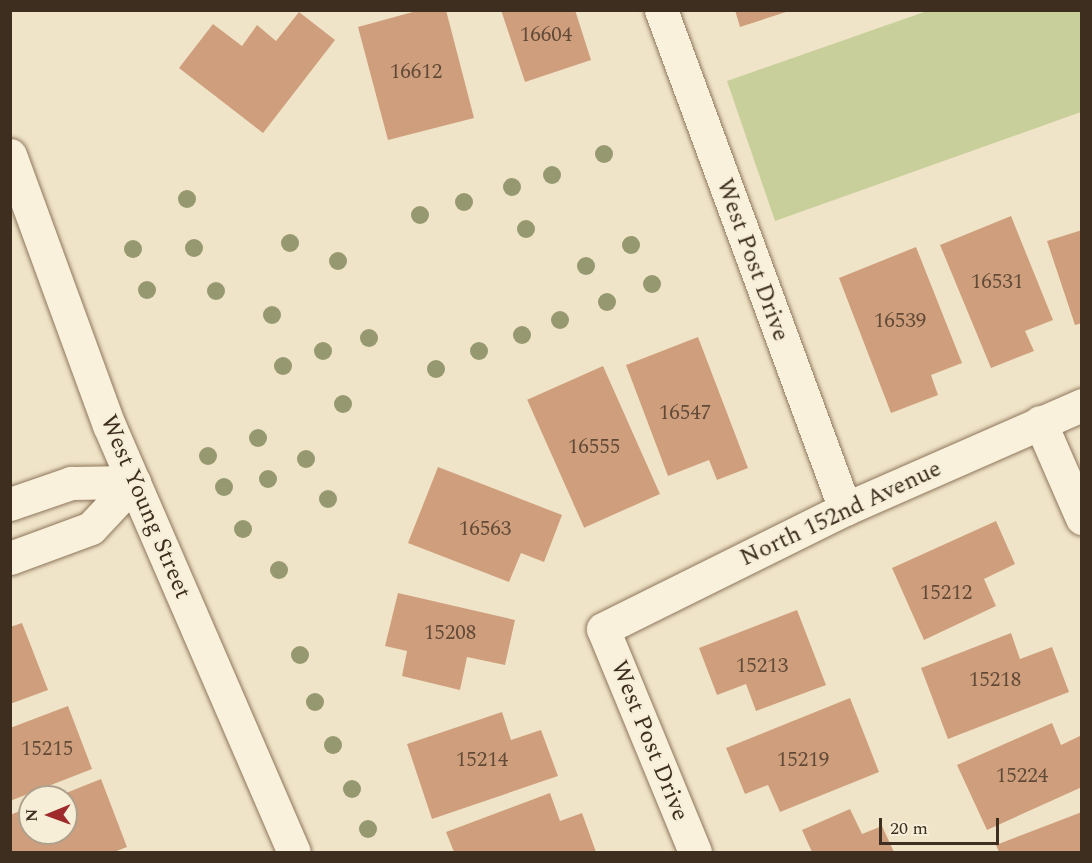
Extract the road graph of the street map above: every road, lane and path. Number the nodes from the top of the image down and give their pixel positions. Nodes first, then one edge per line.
1 (661, 10) edge
2 (10, 155) edge
3 (1082, 405) edge
4 (1040, 422) junction
5 (134, 482) junction
6 (10, 504) edge
7 (845, 509) junction
8 (1082, 518) edge
9 (10, 558) edge
10 (603, 630) joint
11 (294, 852) edge
12 (695, 852) edge

1 - 7 street, West Post Drive
2 - 5 street, West Young Street
3 - 4 street, North 152nd Avenue
4 - 7 street, North 152nd Avenue
4 - 8 street
5 - 6 street
5 - 9 street
5 - 11 street, West Young Street
7 - 10 street, North 152nd Avenue
10 - 12 street, West Post Drive

